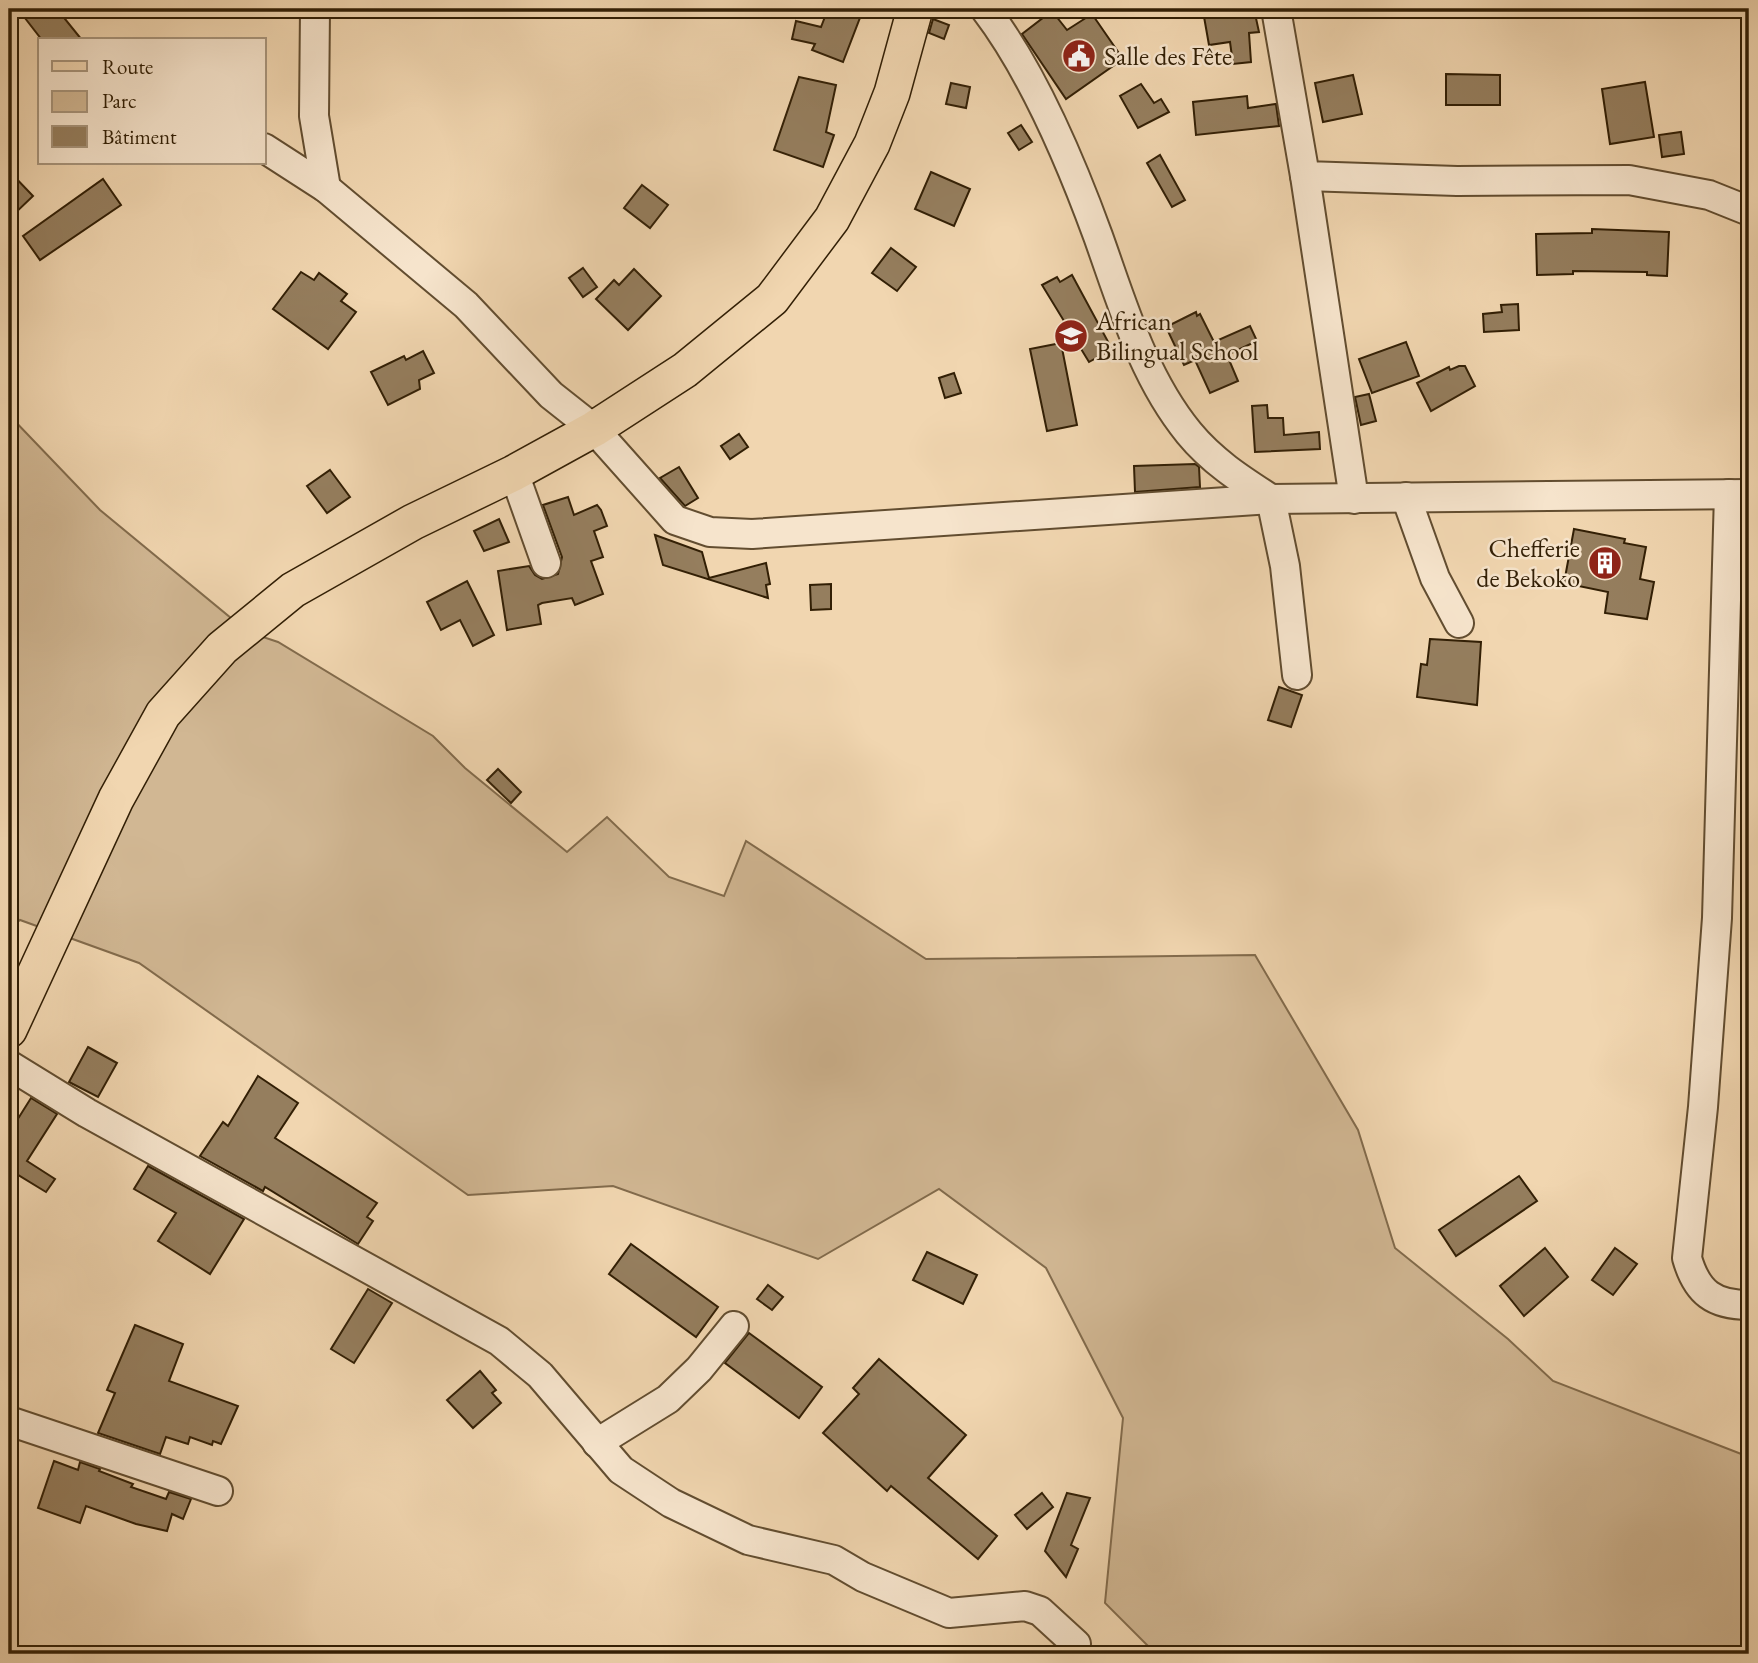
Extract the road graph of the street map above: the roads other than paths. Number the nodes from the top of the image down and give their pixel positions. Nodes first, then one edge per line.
1 (315, 9) edge
2 (915, 9) edge
3 (1276, 9) edge
4 (983, 11) edge
5 (266, 149) edge
6 (1306, 176) junction
7 (326, 188) junction
8 (1749, 211) edge
9 (594, 429) junction
10 (514, 473) junction
11 (1739, 494) edge
12 (1406, 496) junction
13 (1271, 499) junction
14 (1354, 499) junction
15 (546, 563) dead end
16 (1459, 623) dead end
17 (1297, 676) dead end
18 (9, 1030) edge
19 (9, 1065) edge
20 (1749, 1305) edge
21 (733, 1326) dead end
22 (9, 1421) edge
23 (597, 1443) junction
24 (218, 1491) dead end
25 (1076, 1644) dead end

1 - 7 street
2 - 9 main road
3 - 6 street
4 - 13 street
5 - 7 street
6 - 8 street
6 - 14 street
7 - 9 street
9 - 10 main road
9 - 13 street
10 - 15 street
10 - 18 main road
11 - 12 street
11 - 20 street
12 - 14 street
12 - 16 street
13 - 14 street
13 - 17 street
19 - 23 street
21 - 23 street
22 - 24 street
23 - 25 street

